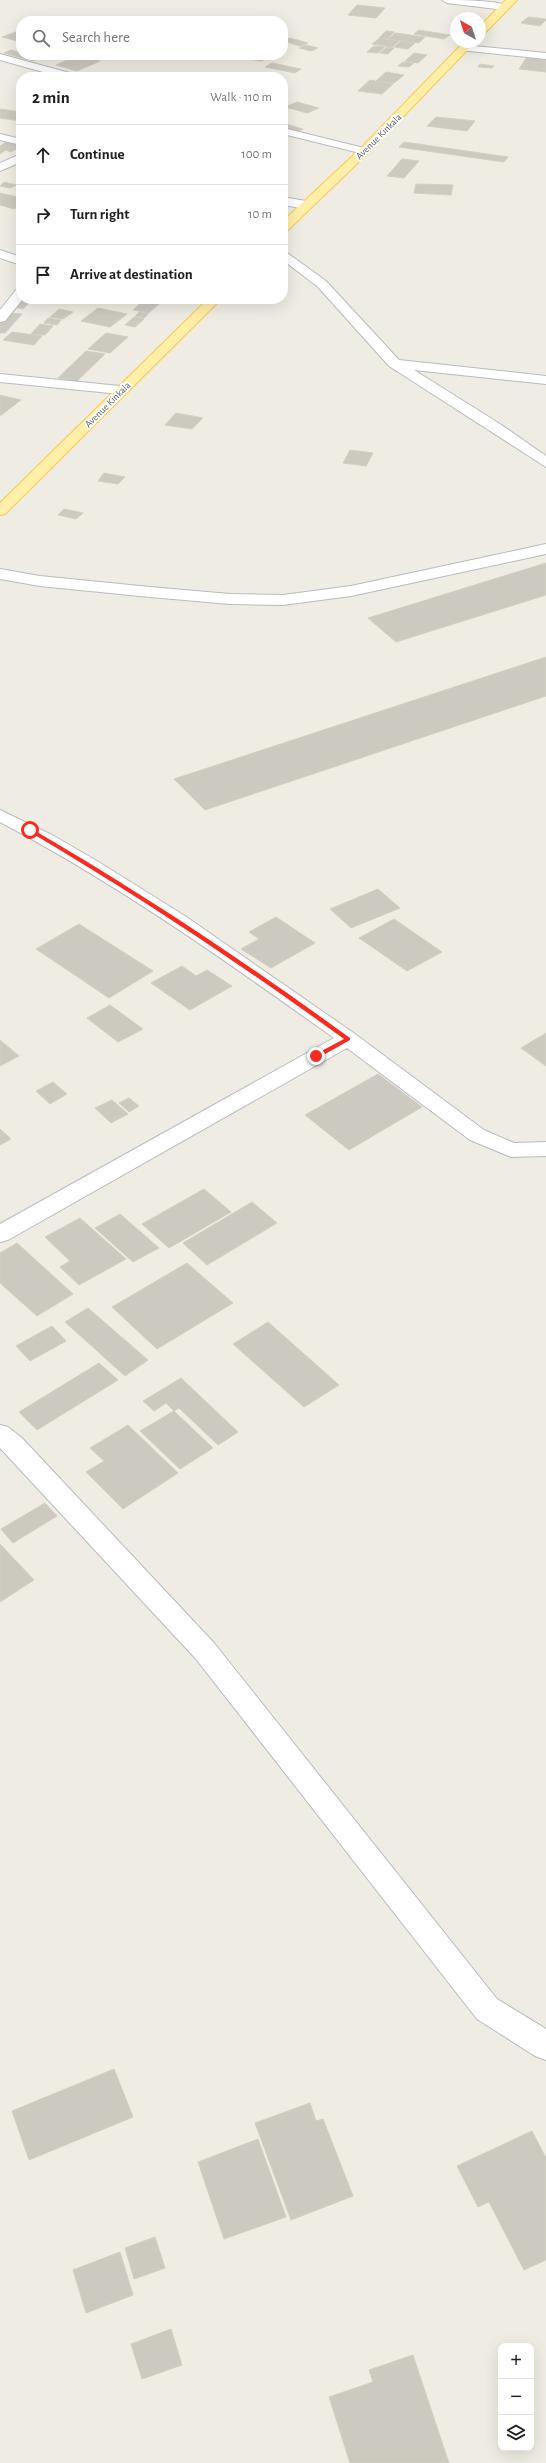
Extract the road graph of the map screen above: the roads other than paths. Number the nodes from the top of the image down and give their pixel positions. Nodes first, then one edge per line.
1 (447, 0) edge
2 (509, 3) edge
3 (486, 26) edge
4 (464, 48) edge
5 (486, 48) edge
6 (546, 56) edge
7 (0, 57) edge
8 (55, 72) edge
9 (288, 132) edge
10 (0, 137) edge
11 (16, 141) edge
12 (364, 151) junction
13 (16, 160) edge
14 (0, 168) edge
15 (288, 202) edge
16 (307, 205) junction
17 (288, 223) edge
18 (0, 254) edge
19 (288, 258) edge
20 (16, 259) edge
21 (16, 299) edge
22 (210, 304) edge
23 (0, 318) edge
24 (394, 363) junction
25 (0, 378) edge
26 (546, 380) edge
27 (120, 390) junction
28 (546, 463) edge
29 (0, 511) edge
30 (546, 549) edge
31 (0, 574) edge
32 (0, 815) edge
33 (348, 1039) junction
34 (546, 1149) edge
35 (0, 1234) edge
36 (0, 1434) edge
37 (546, 2046) edge

1 - 2 street
2 - 3 main road
4 - 12 main road, Avenue Kinkala
5 - 6 street
7 - 8 street
9 - 12 street
10 - 11 street
12 - 16 main road, Avenue Kinkala
13 - 14 street
15 - 16 street
16 - 17 main road, Avenue Kinkala
18 - 20 street
19 - 24 street
21 - 23 street
22 - 27 main road, Avenue Kinkala
24 - 26 street
24 - 28 street
25 - 27 street
27 - 29 main road, Avenue Kinkala
30 - 31 street
32 - 33 street
33 - 34 street
33 - 35 street
36 - 37 street

